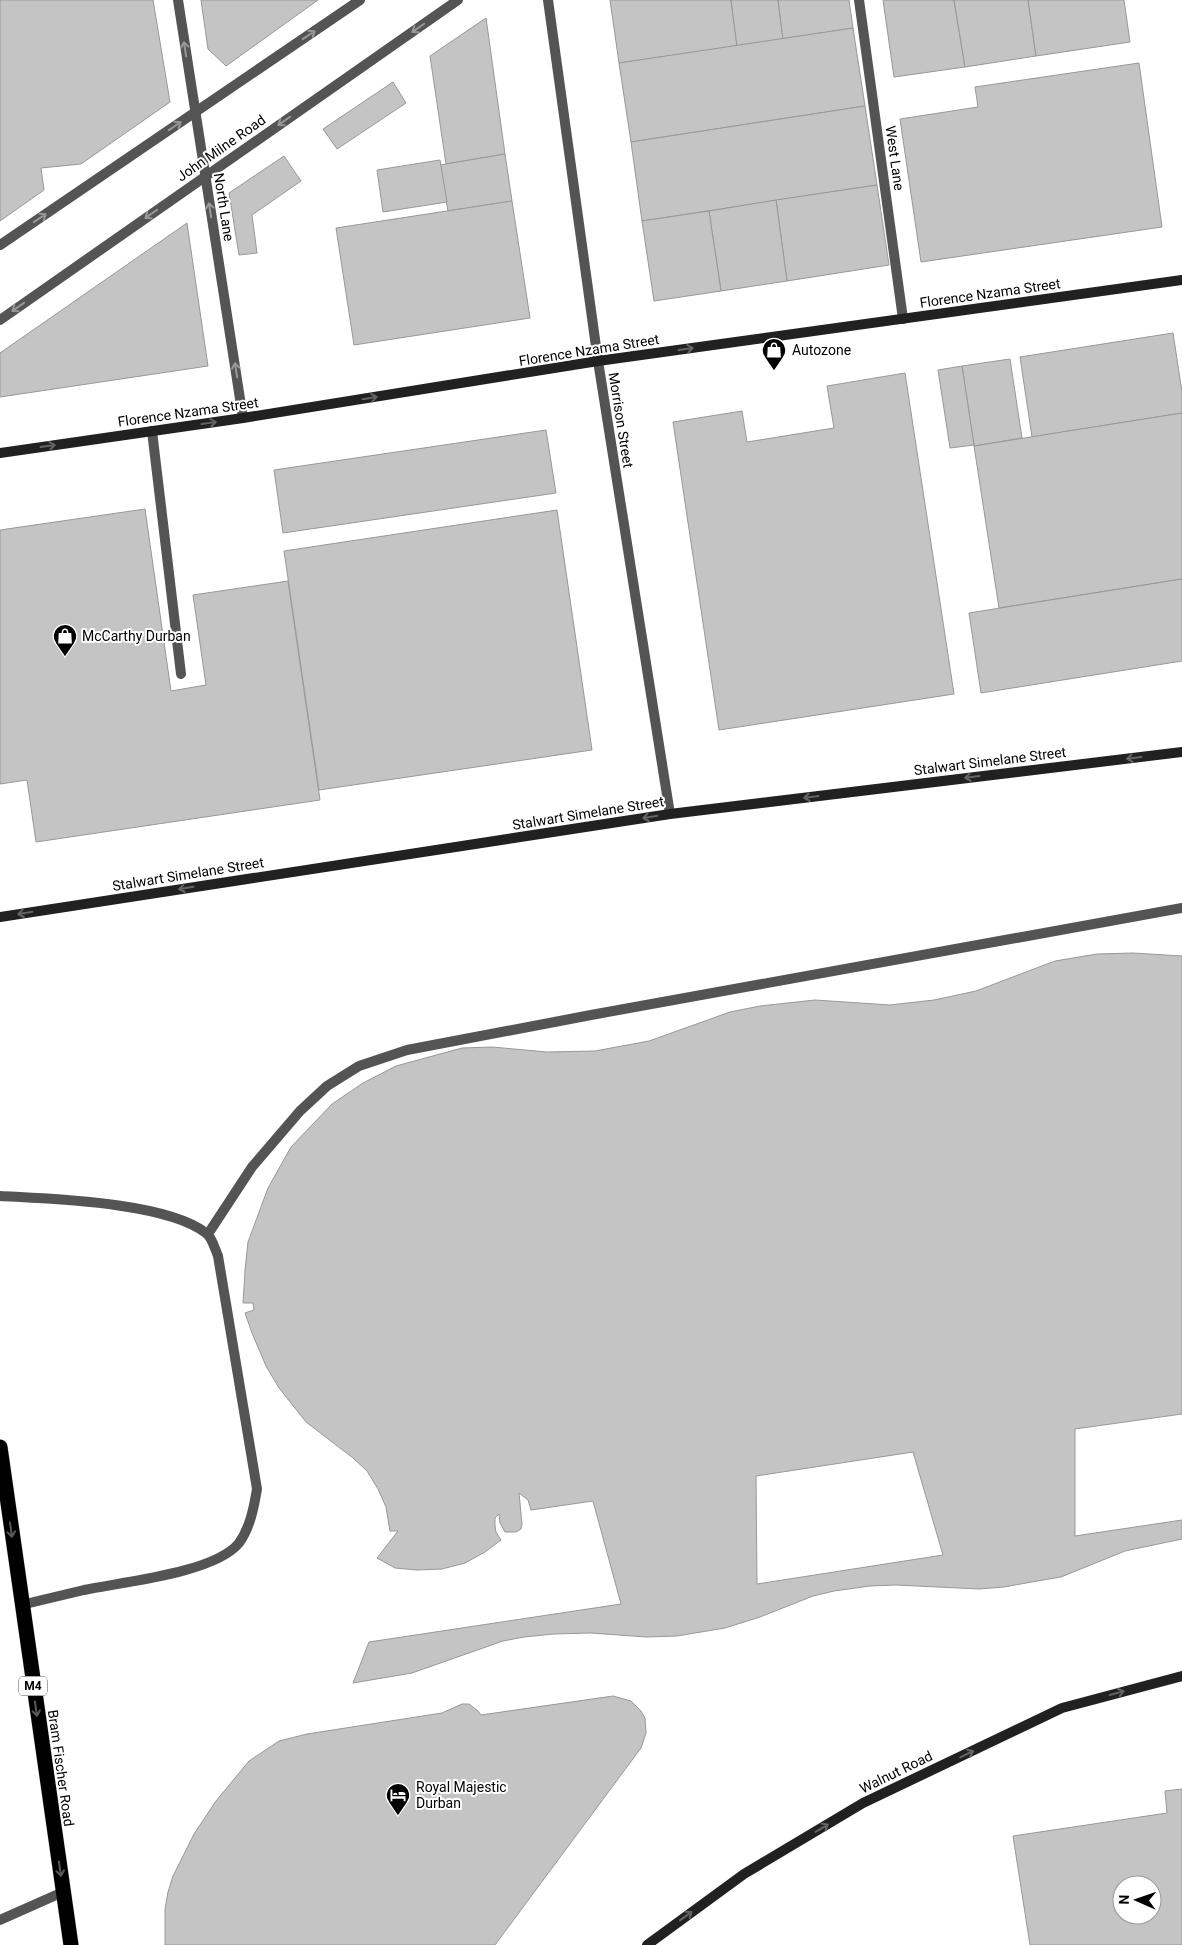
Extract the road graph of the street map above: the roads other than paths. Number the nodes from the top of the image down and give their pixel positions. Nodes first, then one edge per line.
1 (178, 0) edge
2 (360, 0) edge
3 (458, 0) edge
4 (548, 0) edge
5 (859, 0) edge
6 (195, 112) junction
7 (205, 176) junction
8 (0, 245) edge
9 (1182, 280) edge
10 (903, 319) junction
11 (0, 320) edge
12 (598, 361) junction
13 (243, 418) junction
14 (152, 431) junction
15 (0, 452) edge
16 (181, 674) dead end
17 (1182, 752) edge
18 (670, 814) junction
19 (1182, 908) edge
20 (0, 917) edge
21 (0, 1196) edge
22 (208, 1234) junction
23 (0, 1447) edge
24 (21, 1605) junction
25 (1182, 1676) edge
26 (63, 1892) junction
27 (0, 1920) edge
28 (68, 1924) junction
29 (71, 1945) edge
30 (80, 1945) edge
31 (646, 1945) edge

6 -> 1 street, North Lane
6 -> 2 street
3 -> 7 street, John Milne Road
4 - 12 street, Morrison Street
5 - 10 street, West Lane
6 - 7 street, North Lane
8 -> 6 street
7 -> 11 street, John Milne Road
13 -> 7 street, North Lane
9 - 10 street, Florence Nzama Street
12 -> 10 street, Florence Nzama Street
13 -> 12 street, Florence Nzama Street
12 - 18 street, Morrison Street
14 -> 13 street, Florence Nzama Street
15 -> 14 street, Florence Nzama Street
14 - 16 street
17 -> 18 street, Stalwart Simelane Street
18 -> 20 street, Stalwart Simelane Street
19 - 22 street
21 - 22 street
22 - 24 street
23 -> 24 highway, Bram Fischer Road / M4
24 -> 26 highway, Bram Fischer Road / M4
31 -> 25 street, Walnut Road
26 - 27 street
26 - 28 highway, Bram Fischer Road / M4
28 - 29 highway, Bram Fischer Road / M4
28 - 30 highway

